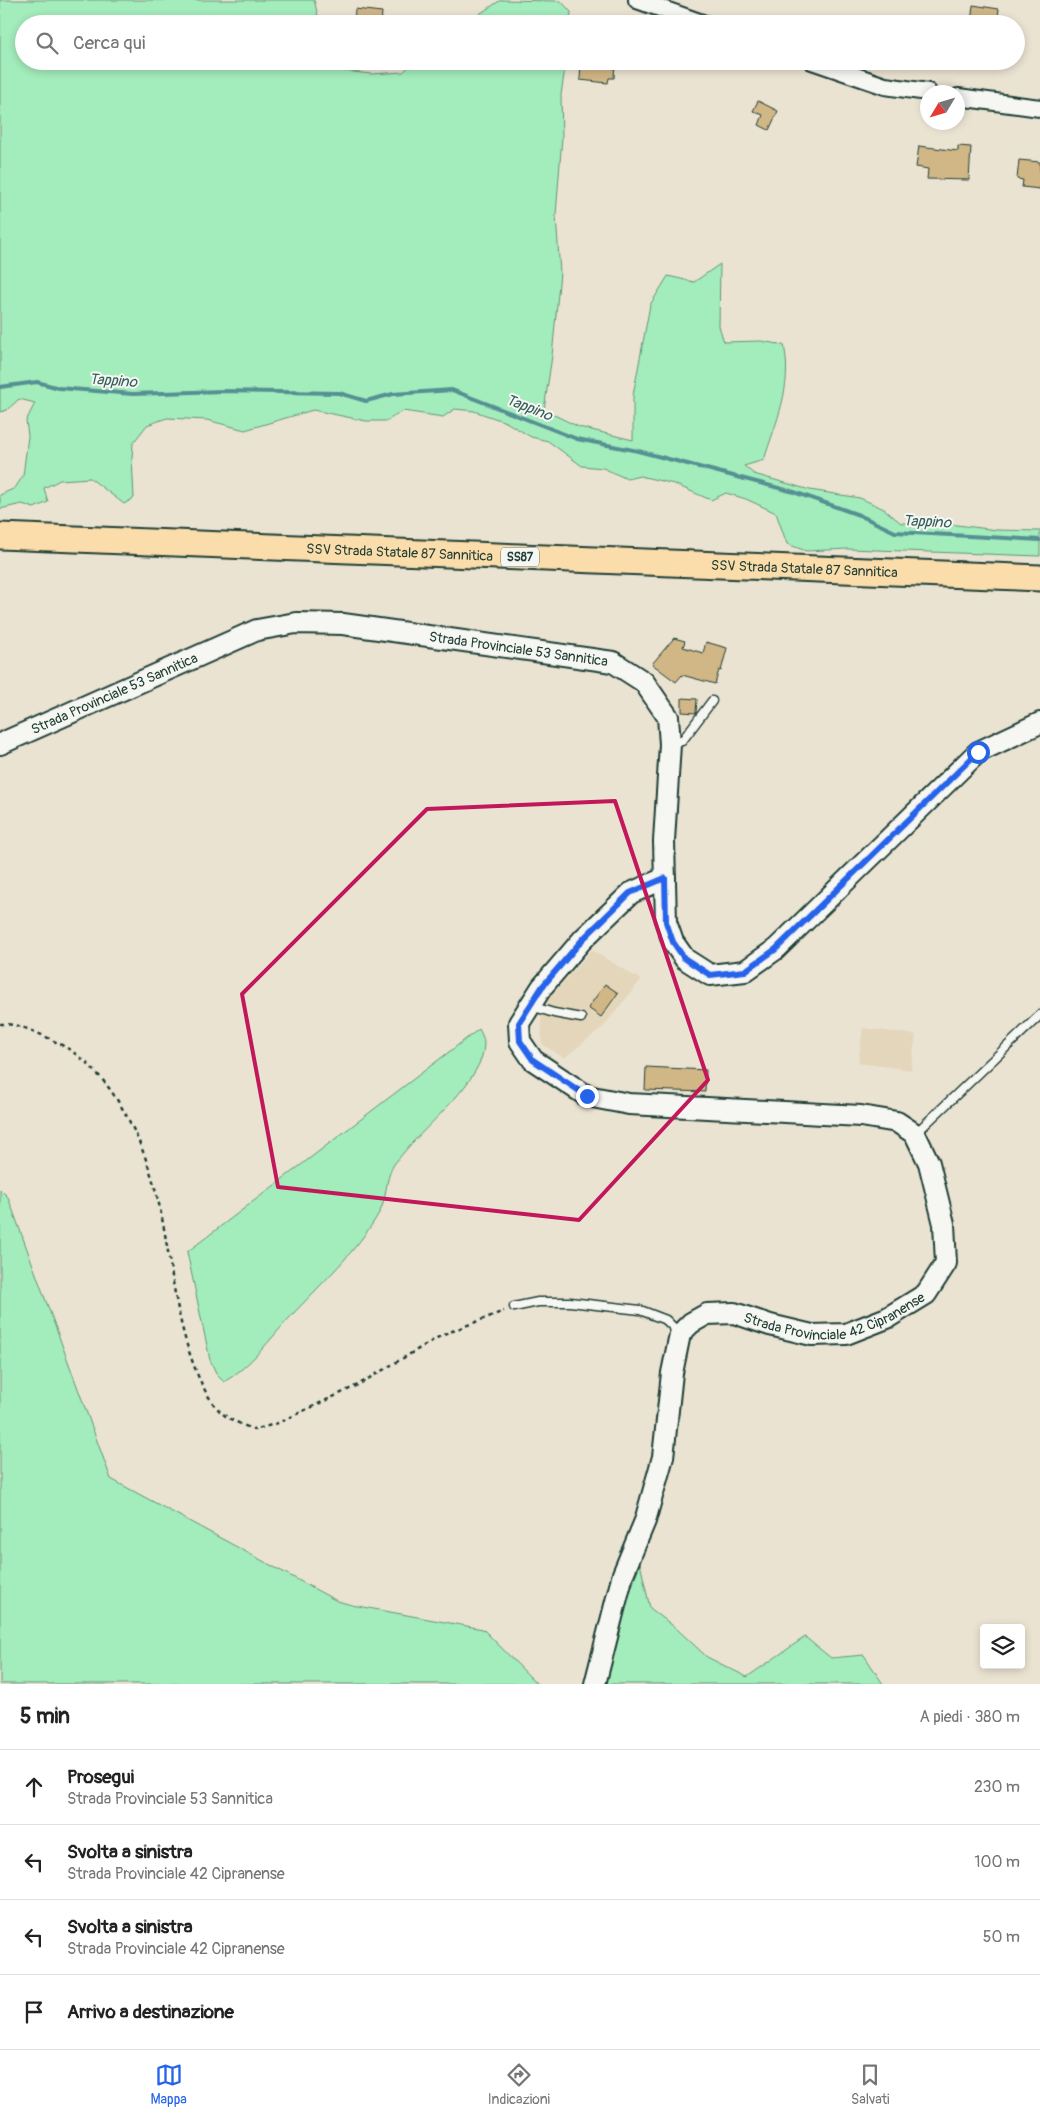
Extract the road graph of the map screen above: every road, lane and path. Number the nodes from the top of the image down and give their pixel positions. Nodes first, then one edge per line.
1 (637, 0) edge
2 (680, 15) edge
3 (838, 70) edge
4 (920, 91) edge
5 (965, 98) edge
6 (1040, 108) edge
7 (0, 536) edge
8 (1040, 578) edge
9 (712, 701) dead end
10 (1040, 723) edge
11 (0, 744) edge
12 (670, 744) junction
13 (665, 878) junction
14 (529, 1005) junction
15 (1040, 1015) edge
16 (581, 1018) dead end
17 (0, 1024) edge
18 (915, 1134) junction
19 (514, 1307) joint
20 (680, 1334) junction
21 (595, 1684) edge

1 - 2 street
3 - 4 street
5 - 6 street
7 - 8 main road, SSV Strada Statale 87 Sannitica / SS87
9 - 12 lane
10 - 13 street, Strada Provinciale 53 Sannitica
11 - 12 street, Strada Provinciale 53 Sannitica
12 - 13 street, Strada Provinciale 53 Sannitica
13 - 14 street
14 - 16 lane
14 - 18 street
15 - 18 lane
17 - 19 path
18 - 20 street, Strada Provinciale 42 Cipranense
19 - 20 lane
20 - 21 street

